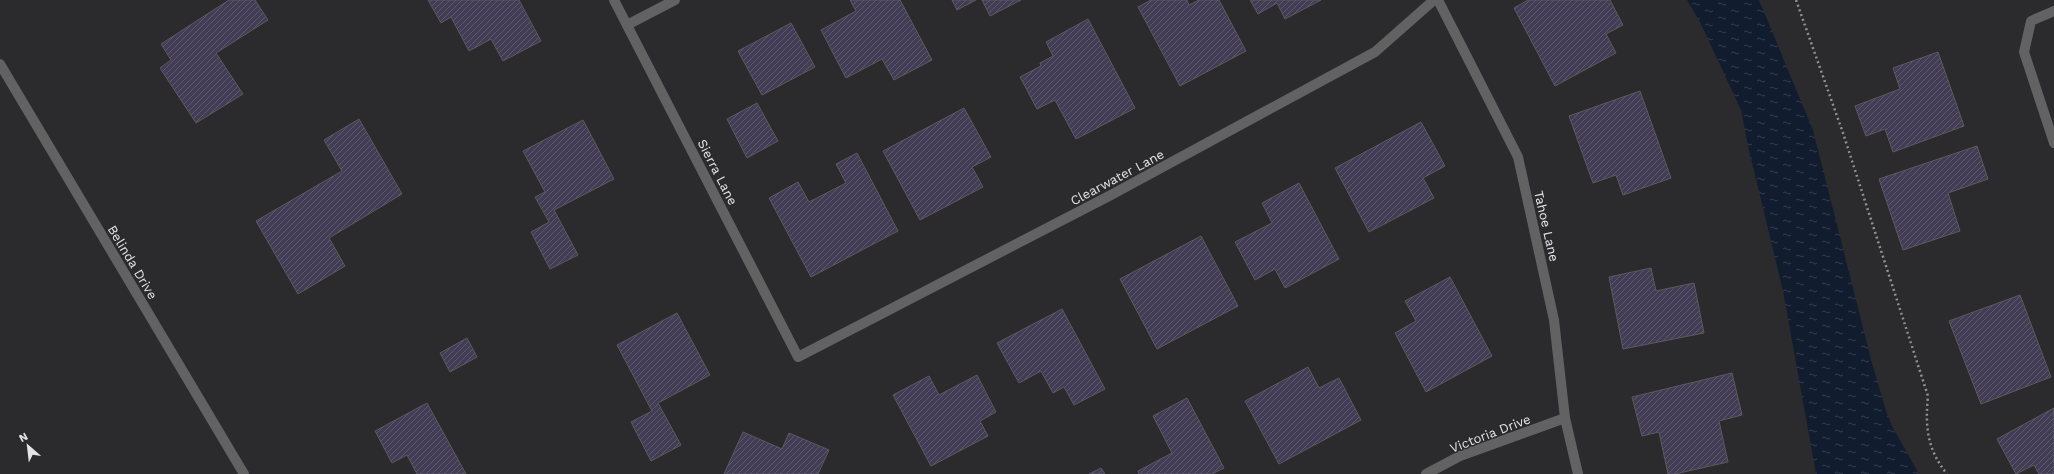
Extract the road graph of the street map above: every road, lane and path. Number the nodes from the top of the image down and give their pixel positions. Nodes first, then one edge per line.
1 (614, 0) edge
2 (675, 0) edge
3 (1434, 0) edge
4 (1438, 0) edge
5 (1796, 0) edge
6 (2054, 11) edge
7 (627, 25) junction
8 (0, 64) edge
9 (2054, 143) edge
10 (798, 357) joint
11 (1565, 418) junction
12 (244, 474) edge
13 (1426, 474) edge
14 (1578, 474) edge
15 (1947, 474) edge

1 - 7 street, Sierra Lane
2 - 7 street
3 - 10 street, Clearwater Lane
4 - 11 street, Tahoe Lane
5 - 15 path
6 - 9 street
7 - 10 street, Sierra Lane
8 - 12 street, Belinda Drive
11 - 13 street, Victoria Drive
11 - 14 street, Tahoe Lane

